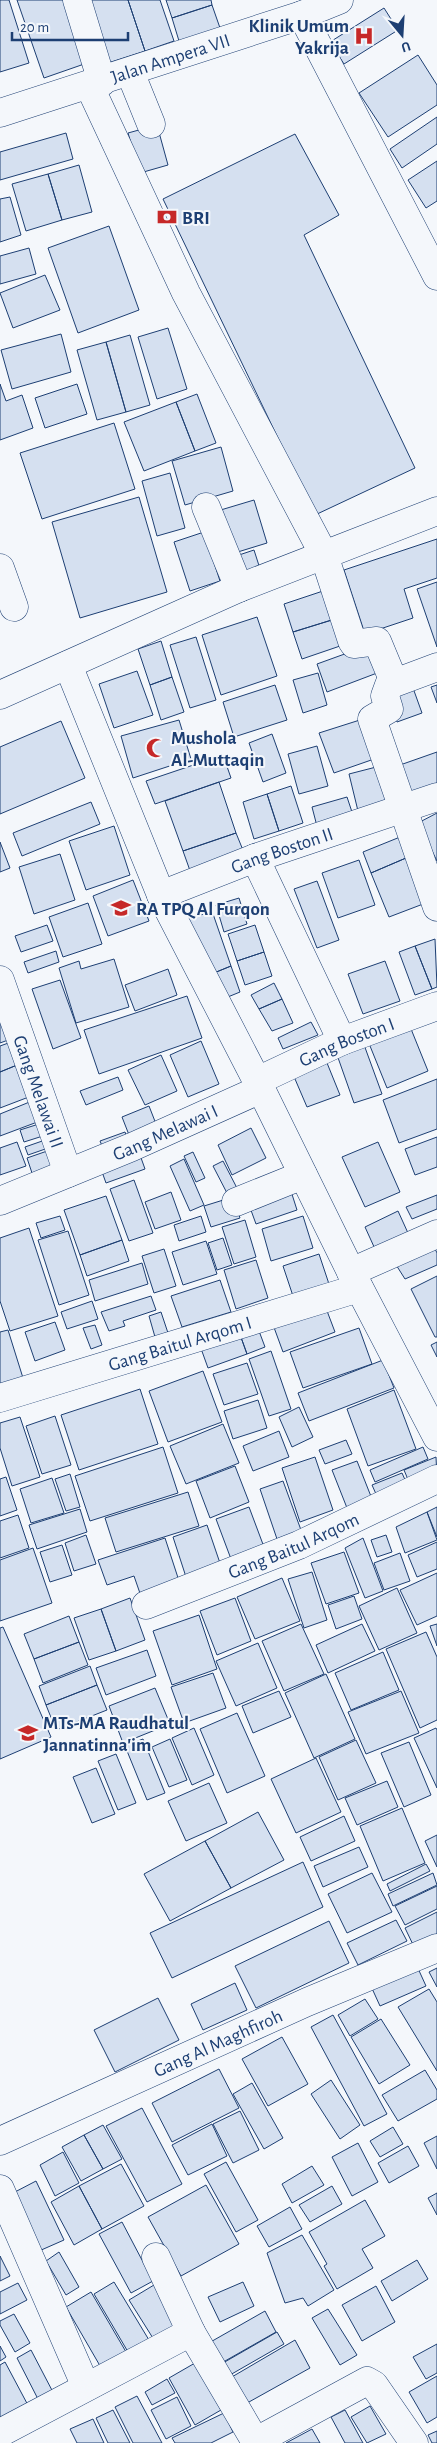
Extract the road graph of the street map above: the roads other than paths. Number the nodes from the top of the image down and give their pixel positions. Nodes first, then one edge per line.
1 (77, 0) edge
2 (340, 0) edge
3 (302, 15) junction
4 (130, 72) junction
5 (95, 83) junction
6 (0, 113) edge
7 (151, 124) dead end
8 (437, 276) edge
9 (206, 507) dead end
10 (437, 511) edge
11 (324, 555) junction
12 (0, 568) edge
13 (238, 588) junction
14 (14, 607) dead end
15 (68, 665) junction
16 (437, 667) edge
17 (394, 682) junction
18 (0, 695) edge
19 (437, 797) edge
20 (404, 808) junction
21 (255, 858) junction
22 (161, 895) junction
23 (437, 907) edge
24 (0, 980) edge
25 (437, 1006) edge
26 (342, 1041) junction
27 (259, 1085) junction
28 (68, 1172) junction
29 (303, 1175) junction
30 (0, 1200) edge
31 (236, 1202) dead end
32 (437, 1234) edge
33 (355, 1280) junction
34 (0, 1398) edge
35 (437, 1438) edge
36 (437, 1479) edge
37 (146, 1605) dead end
38 (437, 1948) edge
39 (0, 2141) edge
40 (0, 2189) edge
41 (156, 2257) dead end
42 (190, 2332) junction
43 (86, 2387) junction
44 (0, 2433) edge
45 (414, 2443) edge

1 - 5 street
2 - 3 street, Jalan Ampera VII
3 - 4 street, Jalan Ampera VII
3 - 8 street
4 - 5 street, Jalan Ampera VII
4 - 7 street
5 - 6 street, Jalan Ampera VII
5 - 11 street
9 - 13 street
10 - 11 street
11 - 13 street
11 - 17 street
12 - 14 street
13 - 15 street
15 - 18 street
15 - 22 street
16 - 17 street
17 - 20 street
19 - 20 street, Gang Boston II
20 - 21 street, Gang Boston II
20 - 23 street
21 - 22 street, Gang Boston II
21 - 26 street
22 - 27 street
24 - 28 street, Gang Melawai II
25 - 26 street, Gang Boston I
26 - 27 street, Gang Boston I
27 - 28 street, Gang Melawai I
27 - 29 street
28 - 30 street, Gang Melawai I
29 - 31 street
29 - 33 street
32 - 33 street, Gang Baitul Arqom I
33 - 34 street, Gang Baitul Arqom I
33 - 35 street
36 - 37 street, Gang Baitul Arqom
38 - 39 street, Gang Al Maghfiroh
40 - 43 street
41 - 42 street
42 - 43 street
42 - 45 street
43 - 44 street

